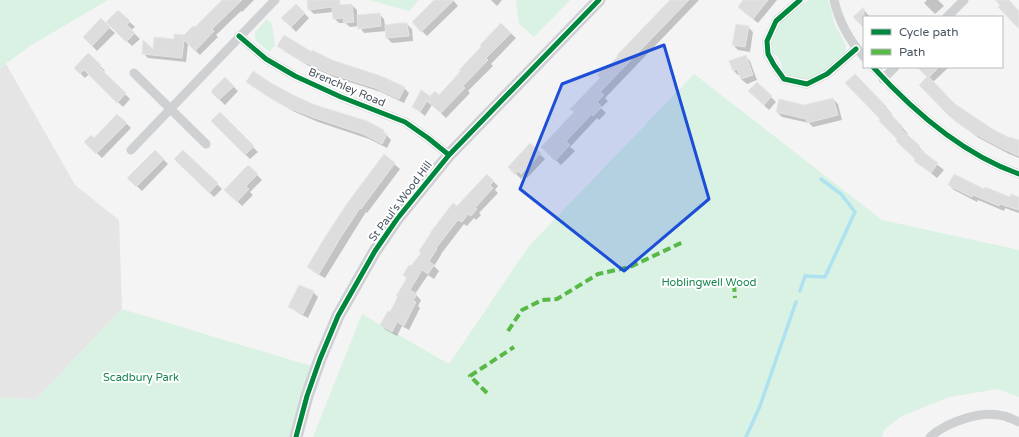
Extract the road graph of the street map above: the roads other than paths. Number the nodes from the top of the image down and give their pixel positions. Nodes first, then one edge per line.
1 (275, 0) edge
2 (599, 0) edge
3 (800, 0) edge
4 (834, 0) edge
5 (964, 0) edge
6 (948, 16) edge
7 (239, 36) junction
8 (856, 48) junction
9 (863, 56) edge
10 (874, 68) edge
11 (894, 68) edge
12 (134, 73) dead end
13 (883, 78) junction
14 (170, 109) junction
15 (206, 144) dead end
16 (131, 150) dead end
17 (449, 155) junction
18 (1019, 174) edge
19 (1019, 422) edge
20 (296, 437) edge
21 (930, 437) edge

1 - 7 street
2 - 17 street, St Paul's Wood Hill
3 - 8 street
4 - 8 street
5 - 6 street
7 - 14 street
7 - 17 street, Brenchley Road
8 - 9 street
10 - 13 street
11 - 13 street
12 - 14 street
13 - 18 street
14 - 15 street
14 - 16 street
17 - 20 street, St Paul's Wood Hill
19 - 21 street

